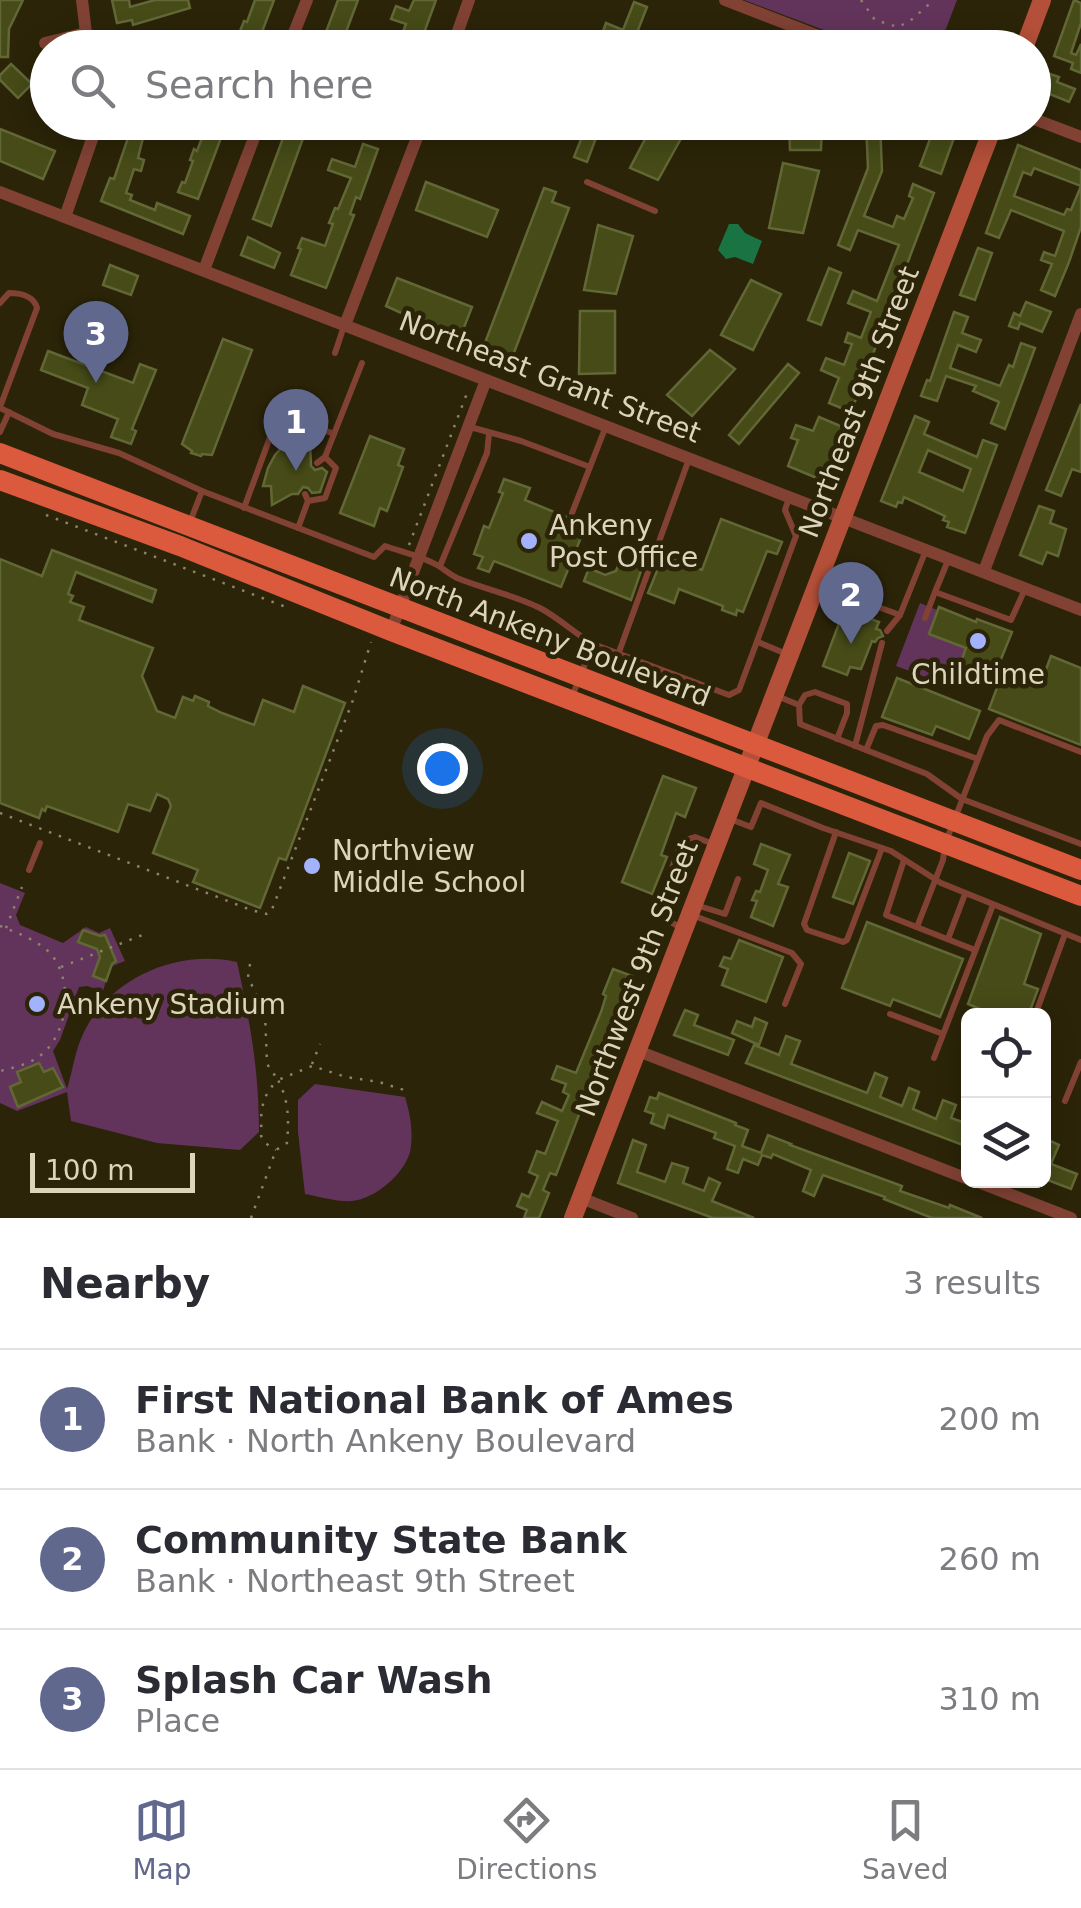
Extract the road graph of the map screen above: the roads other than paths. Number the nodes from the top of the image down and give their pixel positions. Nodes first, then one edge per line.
1 (82, 0) edge
2 (307, 0) edge
3 (470, 0) edge
4 (725, 0) edge
5 (1042, 0) edge
6 (86, 30) edge
7 (295, 30) edge
8 (459, 30) edge
9 (803, 30) edge
10 (1031, 30) edge
11 (1051, 125) edge
12 (1081, 137) edge
13 (92, 140) edge
14 (253, 140) edge
15 (416, 140) edge
16 (988, 140) edge
17 (586, 182) dead end
18 (0, 192) edge
19 (655, 212) dead end
20 (64, 217) junction
21 (204, 270) junction
22 (0, 303) edge
23 (1081, 314) edge
24 (344, 325) junction
25 (335, 353) dead end
26 (362, 363) dead end
27 (486, 380) junction
28 (0, 408) edge
29 (9, 412) junction
30 (468, 426) junction
31 (606, 426) junction
32 (0, 432) edge
33 (334, 434) junction
34 (489, 434) junction
35 (0, 453) edge
36 (325, 457) junction
37 (689, 458) junction
38 (316, 463) dead end
39 (590, 467) junction
40 (0, 480) edge
41 (202, 491) junction
42 (790, 496) junction
43 (244, 508) junction
44 (572, 513) dead end
45 (844, 518) junction
46 (189, 526) junction
47 (298, 528) junction
48 (180, 546) junction
49 (926, 549) junction
50 (412, 555) junction
51 (948, 558) junction
52 (440, 566) junction
53 (984, 571) junction
54 (818, 584) junction
55 (1025, 588) junction
56 (935, 592) junction
57 (400, 609) junction
58 (1081, 610) edge
59 (900, 615) junction
60 (925, 618) dead end
61 (887, 631) dead end
62 (382, 636) junction
63 (758, 642) junction
64 (882, 643) dead end
65 (592, 644) junction
66 (619, 652) junction
67 (790, 655) junction
68 (580, 678) junction
69 (775, 696) junction
70 (570, 700) junction
71 (799, 705) junction
72 (837, 738) junction
73 (855, 746) junction
74 (866, 750) junction
75 (1081, 752) edge
76 (751, 757) junction
77 (978, 760) junction
78 (962, 799) junction
79 (728, 818) junction
80 (954, 821) junction
81 (836, 832) junction
82 (40, 843) dead end
83 (945, 844) junction
84 (1081, 844) edge
85 (717, 845) junction
86 (882, 848) junction
87 (904, 860) junction
88 (30, 870) dead end
89 (1081, 870) edge
90 (738, 879) dead end
91 (936, 880) junction
92 (965, 894) junction
93 (1081, 896) edge
94 (993, 905) junction
95 (690, 916) junction
96 (916, 927) junction
97 (1066, 934) junction
98 (948, 939) junction
99 (1081, 940) edge
100 (975, 950) junction
101 (785, 1004) dead end
102 (1038, 1008) edge
103 (890, 1014) dead end
104 (944, 1034) junction
105 (638, 1051) junction
106 (934, 1058) dead end
107 (1081, 1062) edge
108 (1065, 1101) dead end
109 (961, 1176) edge
110 (992, 1188) edge
111 (580, 1198) junction
112 (573, 1218) edge
113 (632, 1218) edge
114 (1070, 1218) edge

1 - 6 street
2 - 7 street
3 - 8 street
4 - 9 street
5 - 10 street
11 - 12 street
13 - 20 street
14 - 21 street
15 - 24 street
16 - 45 street, Northeast 9th Street
17 - 19 lane
18 - 20 street, Northeast Grant Street
20 - 21 street, Northeast Grant Street
21 - 24 street, Northeast Grant Street
22 - 28 lane
23 - 53 street
24 - 25 lane
24 - 27 street, Northeast Grant Street
26 - 33 lane
27 - 30 street
27 - 31 street, Northeast Grant Street
28 - 29 lane
29 - 32 lane
29 - 41 lane
30 - 34 lane
30 - 50 street
31 - 37 street, Northeast Grant Street
31 - 39 lane
33 - 36 lane
33 - 43 lane
34 - 39 lane
34 - 52 lane
35 - 46 main road, North Ankeny Boulevard
36 - 38 lane
36 - 47 lane
37 - 42 street, Northeast Grant Street
37 - 66 lane
39 - 44 lane
40 - 48 main road, North Ankeny Boulevard
41 - 43 lane
41 - 46 lane
42 - 45 street, Northeast Grant Street
42 - 63 lane
43 - 47 lane
45 - 49 street, Northeast Grant Street
45 - 54 street, Northeast 9th Street
46 - 48 lane
46 - 57 main road, North Ankeny Boulevard
47 - 50 lane
48 - 62 main road, North Ankeny Boulevard
49 - 51 street, Northeast Grant Street
49 - 59 lane
50 - 52 lane
50 - 57 street
51 - 53 street, Northeast Grant Street
51 - 56 lane
52 - 65 lane
53 - 55 street, Northeast Grant Street
54 - 59 lane
54 - 67 street, Northeast 9th Street
55 - 56 lane
55 - 58 street, Northeast Grant Street
56 - 60 lane
57 - 62 street
57 - 68 main road, North Ankeny Boulevard
59 - 61 lane
62 - 70 main road, North Ankeny Boulevard
63 - 66 lane
63 - 67 lane
64 - 73 lane
65 - 66 lane
65 - 68 lane
67 - 69 street, Northeast 9th Street
68 - 70 lane
68 - 76 main road, North Ankeny Boulevard
69 - 71 lane
69 - 76 street, Northeast 9th Street
70 - 76 main road, North Ankeny Boulevard
71 - 72 lane
71 - 72 lane
72 - 73 lane
73 - 74 lane
74 - 77 lane
74 - 78 lane
75 - 77 lane
76 - 79 street, Northwest 9th Street
76 - 80 main road, North Ankeny Boulevard
76 - 83 main road, North Ankeny Boulevard
77 - 78 lane
78 - 80 lane
78 - 84 lane
79 - 81 lane
79 - 85 street, Northwest 9th Street
80 - 83 lane
80 - 89 main road, North Ankeny Boulevard
81 - 86 lane
81 - 86 lane
82 - 88 lane
83 - 91 lane
83 - 93 main road, North Ankeny Boulevard
85 - 95 street, Northwest 9th Street
85 - 95 lane
86 - 87 lane
87 - 91 lane
87 - 96 lane
90 - 95 lane
91 - 92 lane
91 - 96 lane
92 - 94 lane
92 - 98 lane
94 - 97 lane
94 - 100 lane
95 - 101 lane
95 - 105 street, Northwest 9th Street
96 - 98 lane
97 - 99 lane
97 - 102 lane
98 - 100 lane
100 - 104 lane
103 - 104 lane
104 - 106 lane
105 - 109 street
105 - 111 street, Northwest 9th Street
107 - 108 lane
110 - 114 street
111 - 112 street, Northwest 9th Street
111 - 113 street

